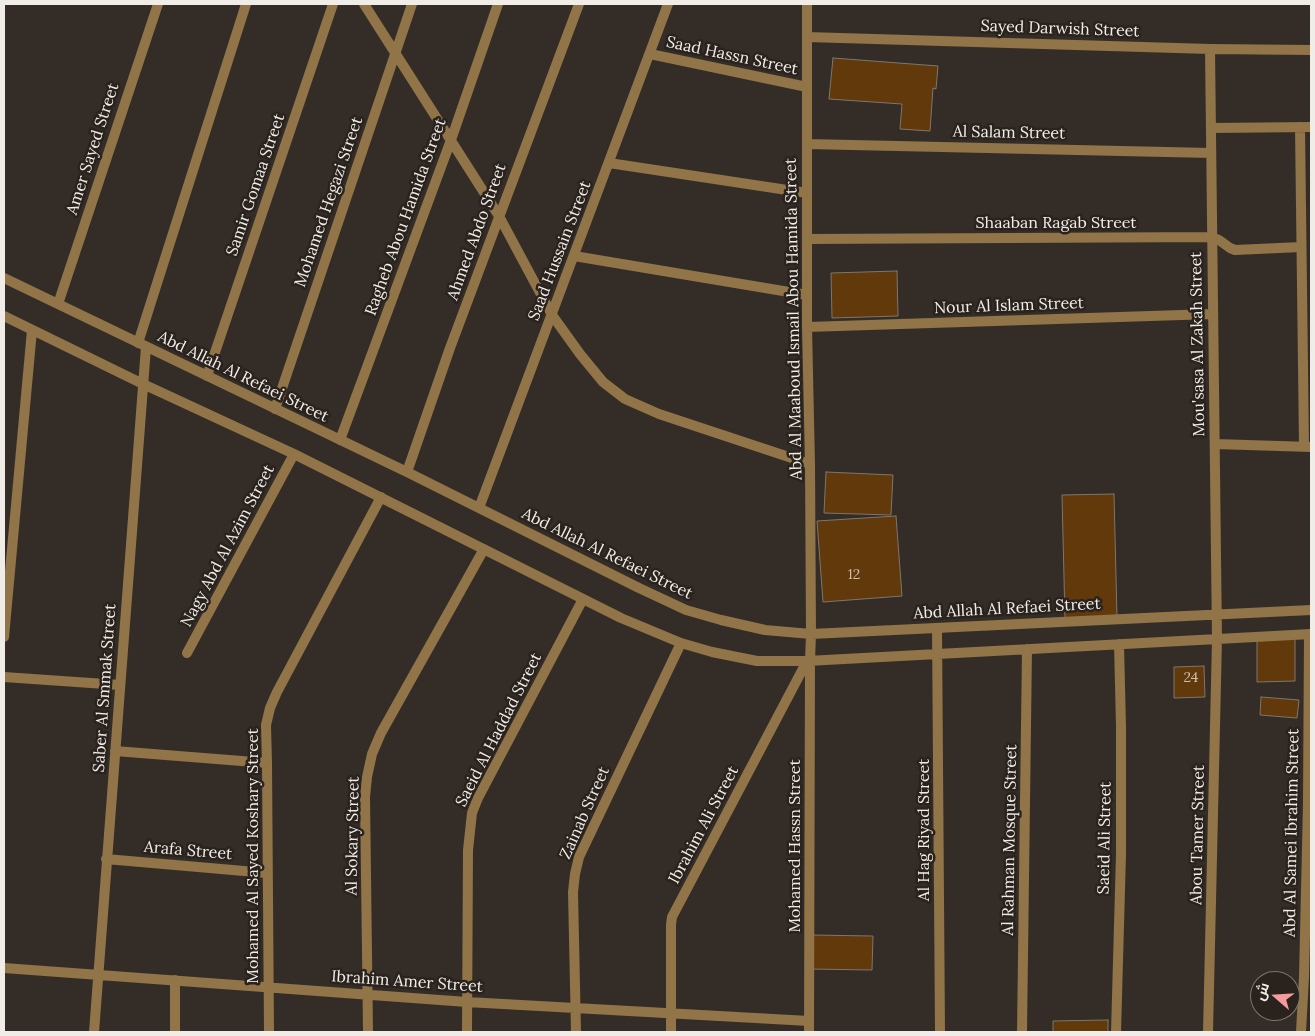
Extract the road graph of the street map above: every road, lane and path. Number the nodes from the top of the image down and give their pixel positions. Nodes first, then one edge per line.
1 (158, 4) edge
2 (246, 4) edge
3 (333, 4) edge
4 (364, 4) edge
5 (412, 4) edge
6 (498, 4) edge
7 (579, 4) edge
8 (668, 4) edge
9 (808, 4) edge
10 (807, 37) junction
11 (1210, 49) junction
12 (1311, 50) edge
13 (395, 52) junction
14 (650, 54) junction
15 (807, 87) junction
16 (1311, 127) edge
17 (1211, 128) junction
18 (1300, 128) junction
19 (451, 140) junction
20 (807, 144) junction
21 (1211, 153) junction
22 (609, 163) junction
23 (807, 193) junction
24 (499, 216) junction
25 (1212, 237) junction
26 (807, 239) junction
27 (1302, 247) junction
28 (574, 256) junction
29 (4, 278) edge
30 (807, 295) junction
31 (58, 304) junction
32 (1213, 314) junction
33 (552, 315) junction
34 (4, 316) edge
35 (807, 327) junction
36 (32, 330) junction
37 (142, 345) junction
38 (208, 376) junction
39 (143, 384) junction
40 (275, 409) junction
41 (340, 440) junction
42 (1215, 444) junction
43 (1308, 446) edge
44 (294, 454) junction
45 (810, 464) junction
46 (407, 472) junction
47 (381, 497) junction
48 (479, 508) junction
49 (484, 549) junction
50 (583, 599) junction
51 (1311, 610) edge
52 (1217, 614) junction
53 (937, 628) junction
54 (811, 634) junction
55 (1310, 634) edge
56 (4, 637) edge
57 (1217, 639) junction
58 (682, 643) junction
59 (1119, 644) junction
60 (1027, 649) junction
61 (187, 653) dead end
62 (938, 654) junction
63 (808, 661) junction
64 (4, 677) edge
65 (120, 685) junction
66 (115, 751) junction
67 (267, 762) junction
68 (106, 859) junction
69 (267, 873) junction
70 (4, 968) edge
71 (97, 974) junction
72 (175, 980) junction
73 (269, 986) junction
74 (368, 994) junction
75 (467, 1002) junction
76 (576, 1008) junction
77 (671, 1013) junction
78 (809, 1021) junction
79 (94, 1032) edge
80 (175, 1032) edge
81 (269, 1032) edge
82 (368, 1032) edge
83 (467, 1032) edge
84 (576, 1032) edge
85 (672, 1032) edge
86 (809, 1032) edge
87 (940, 1032) edge
88 (1022, 1032) edge
89 (1116, 1032) edge
90 (1208, 1032) edge
91 (1301, 1032) edge

1 - 31 street, Amer Sayed Street
2 - 37 street, Saber Al Smmak Street
3 - 38 street, Samir Gomaa Street
4 - 13 street
5 - 13 street, Mohamed Hegazi Street
6 - 19 street, Ragheb Abou Hamida Street
7 - 24 street, Ahmed Abdo Street
8 - 14 street, Saad Hussain Street
9 - 10 street, Abd Al Maaboud Ismail Abou Hamida Street
10 - 11 street, Sayed Darwish Street
10 - 15 street, Abd Al Maaboud Ismail Abou Hamida Street
11 - 12 street, Sayed Darwish Street
11 - 17 street, Mou'sasa Al Zakah Street
13 - 19 street
13 - 40 street, Mohamed Hegazi Street
14 - 15 street, Saad Hassn Street
14 - 22 street, Saad Hussain Street
15 - 20 street, Abd Al Maaboud Ismail Abou Hamida Street
16 - 18 street
17 - 18 street
17 - 21 street, Mou'sasa Al Zakah Street
18 - 27 street
19 - 24 street
19 - 41 street, Ragheb Abou Hamida Street
20 - 21 street, Al Salam Street
20 - 23 street, Abd Al Maaboud Ismail Abou Hamida Street
21 - 25 street, Mou'sasa Al Zakah Street
22 - 23 street
22 - 28 street, Saad Hussain Street
23 - 26 street, Abd Al Maaboud Ismail Abou Hamida Street
24 - 33 street
24 - 46 street, Ahmed Abdo Street
25 - 26 street, Shaaban Ragab Street
25 - 27 street, Shaaban Ragab Street
25 - 32 street, Mou'sasa Al Zakah Street
26 - 30 street, Abd Al Maaboud Ismail Abou Hamida Street
27 - 43 street
28 - 30 street
28 - 33 street, Saad Hussain Street
29 - 31 street, Abd Allah Al Refaei Street
30 - 35 street, Abd Al Maaboud Ismail Abou Hamida Street
31 - 37 street, Abd Allah Al Refaei Street
32 - 35 street, Nour Al Islam Street
32 - 42 street, Mou'sasa Al Zakah Street
33 - 45 street
33 - 48 street, Saad Hussain Street
34 - 36 street
35 - 45 street, Abd Al Maaboud Ismail Abou Hamida Street
36 - 39 street
36 - 56 street
37 - 38 street, Abd Allah Al Refaei Street
37 - 39 street, Saber Al Smmak Street
38 - 40 street, Abd Allah Al Refaei Street
39 - 44 street
39 - 65 street, Saber Al Smmak Street
40 - 41 street, Abd Allah Al Refaei Street
41 - 46 street, Abd Allah Al Refaei Street
42 - 43 street
42 - 52 street, Mou'sasa Al Zakah Street
44 - 47 street
44 - 61 street, Nagy Abd Al Azim Street
45 - 54 street, Abd Al Maaboud Ismail Abou Hamida Street
46 - 48 street, Abd Allah Al Refaei Street
47 - 49 street
47 - 67 street, Mohamed Al Sayed Koshary Street
48 - 54 street, Abd Allah Al Refaei Street
49 - 50 street
49 - 74 street, Al Sokary Street
50 - 58 street
50 - 75 street, Saeid Al Haddad Street
51 - 52 street, Abd Allah Al Refaei Street
52 - 53 street, Abd Allah Al Refaei Street
52 - 57 street, Mou'sasa Al Zakah Street
53 - 54 street, Abd Allah Al Refaei Street
53 - 62 street, Al Hag Riyad Street
54 - 63 street, Abd Al Maaboud Ismail Abou Hamida Street
55 - 57 street
55 - 91 street, Abd Al Samei Ibrahim Street
57 - 59 street
57 - 90 street, Abou Tamer Street
58 - 63 street
58 - 76 street, Zainab Street
59 - 60 street
59 - 89 street, Saeid Ali Street
60 - 62 street
60 - 88 street, Al Rahman Mosque Street
62 - 63 street
62 - 87 street, Al Hag Riyad Street
63 - 77 street, Ibrahim Ali Street
63 - 78 street, Mohamed Hassn Street
64 - 65 street
65 - 66 street, Saber Al Smmak Street
66 - 67 street
66 - 68 street, Saber Al Smmak Street
67 - 69 street, Mohamed Al Sayed Koshary Street
68 - 69 street, Arafa Street
68 - 71 street, Saber Al Smmak Street
69 - 73 street, Mohamed Al Sayed Koshary Street
70 - 71 street, Ibrahim Amer Street
71 - 72 street, Ibrahim Amer Street
71 - 79 street, Saber Al Smmak Street
72 - 73 street, Ibrahim Amer Street
72 - 80 street
73 - 74 street, Ibrahim Amer Street
73 - 81 street, Mohamed Al Sayed Koshary Street
74 - 75 street, Ibrahim Amer Street
74 - 82 street, Al Sokary Street
75 - 76 street, Ibrahim Amer Street
75 - 83 street, Saeid Al Haddad Street
76 - 77 street, Ibrahim Amer Street
76 - 84 street, Zainab Street
77 - 78 street, Ibrahim Amer Street
77 - 85 street, Ibrahim Ali Street
78 - 86 street, Mohamed Hassn Street

